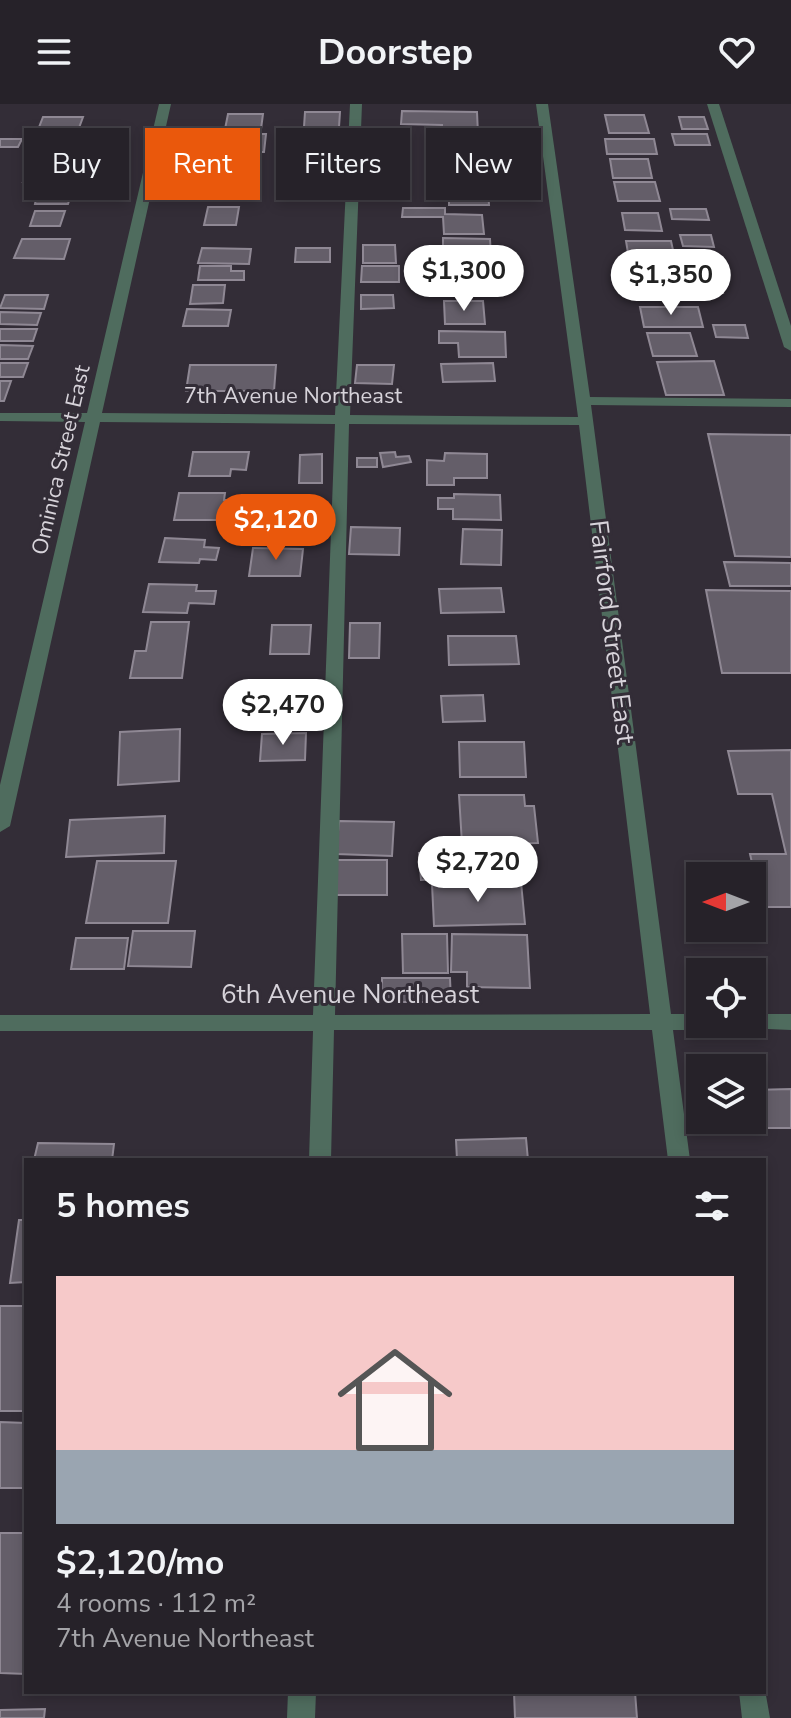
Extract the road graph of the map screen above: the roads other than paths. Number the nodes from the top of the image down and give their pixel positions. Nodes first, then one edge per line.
1 (165, 104) edge
2 (356, 104) edge
3 (542, 104) edge
4 (713, 104) edge
5 (791, 347) edge
6 (582, 401) junction
7 (791, 403) edge
8 (0, 417) edge
9 (93, 417) junction
10 (343, 418) junction
11 (586, 421) junction
12 (0, 826) edge
13 (325, 1022) junction
14 (660, 1022) junction
15 (686, 1022) edge
16 (766, 1022) edge
17 (791, 1022) edge
18 (0, 1023) edge
19 (320, 1158) edge
20 (679, 1158) edge
21 (302, 1694) edge
22 (753, 1694) edge
23 (301, 1718) edge
24 (756, 1718) edge

1 - 9 street, Ominica Street East
2 - 10 street
3 - 6 street, Fairford Street East
4 - 5 street
6 - 7 street
6 - 11 street, Fairford Street East
8 - 9 street, 7th Avenue Northeast
9 - 10 street, 7th Avenue Northeast
9 - 12 street, Ominica Street East
10 - 11 street, 7th Avenue Northeast
10 - 13 street
11 - 14 street, Fairford Street East
13 - 14 street, 6th Avenue Northeast
13 - 18 street, 6th Avenue Northeast
13 - 19 street
14 - 15 street, 6th Avenue Northeast
14 - 20 street, Fairford Street East
16 - 17 street
21 - 23 street
22 - 24 street

